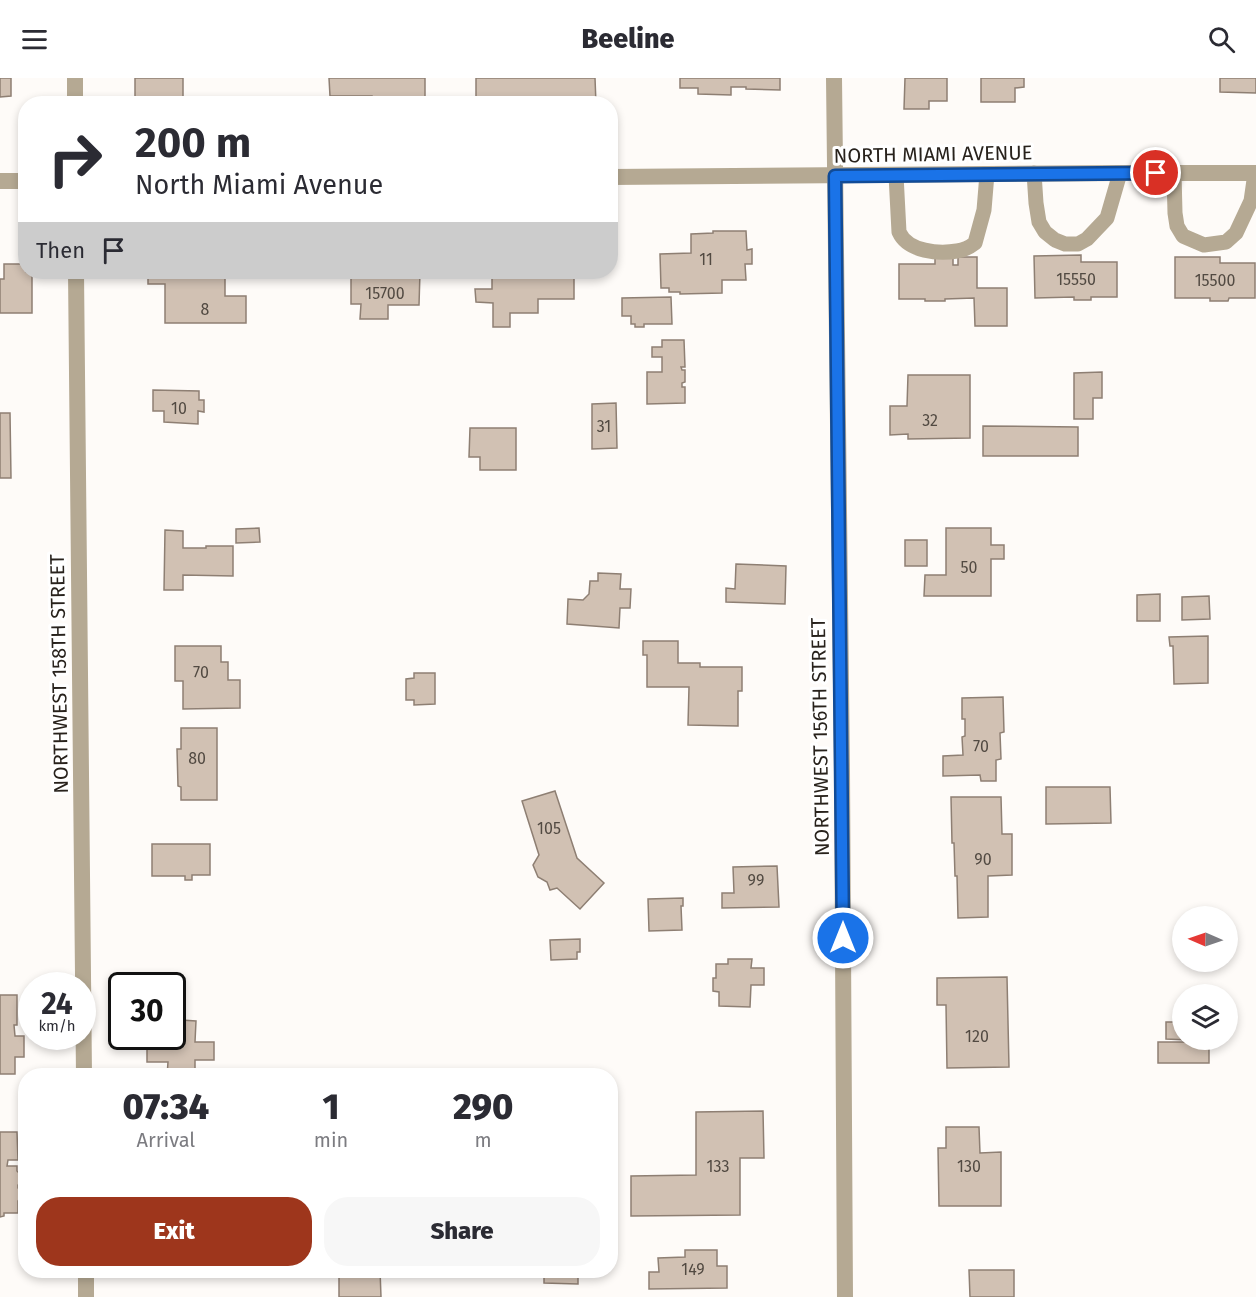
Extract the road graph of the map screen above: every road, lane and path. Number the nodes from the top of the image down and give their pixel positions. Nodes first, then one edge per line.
1 (75, 78) edge
2 (834, 78) edge
3 (75, 96) edge
4 (1120, 172) junction
5 (1034, 173) junction
6 (1174, 173) junction
7 (987, 174) junction
8 (1255, 174) edge
9 (896, 175) junction
10 (835, 176) junction
11 (618, 177) edge
12 (0, 181) edge
13 (18, 181) edge
14 (76, 279) edge
15 (84, 1068) edge
16 (86, 1278) edge
17 (86, 1297) edge
18 (845, 1297) edge

1 - 3 street
2 - 10 street, NORTHWEST 156TH STREET
4 - 5 street, NORTH MIAMI AVENUE
4 - 5 lane
4 - 6 street, NORTH MIAMI AVENUE
5 - 7 street, NORTH MIAMI AVENUE
6 - 8 street, NORTH MIAMI AVENUE
6 - 8 lane
7 - 9 street, NORTH MIAMI AVENUE
7 - 9 lane
9 - 10 street, NORTH MIAMI AVENUE
10 - 11 street, NORTH MIAMI AVENUE
10 - 18 street, NORTHWEST 156TH STREET
12 - 13 street
14 - 15 street, NORTHWEST 158TH STREET
16 - 17 street

